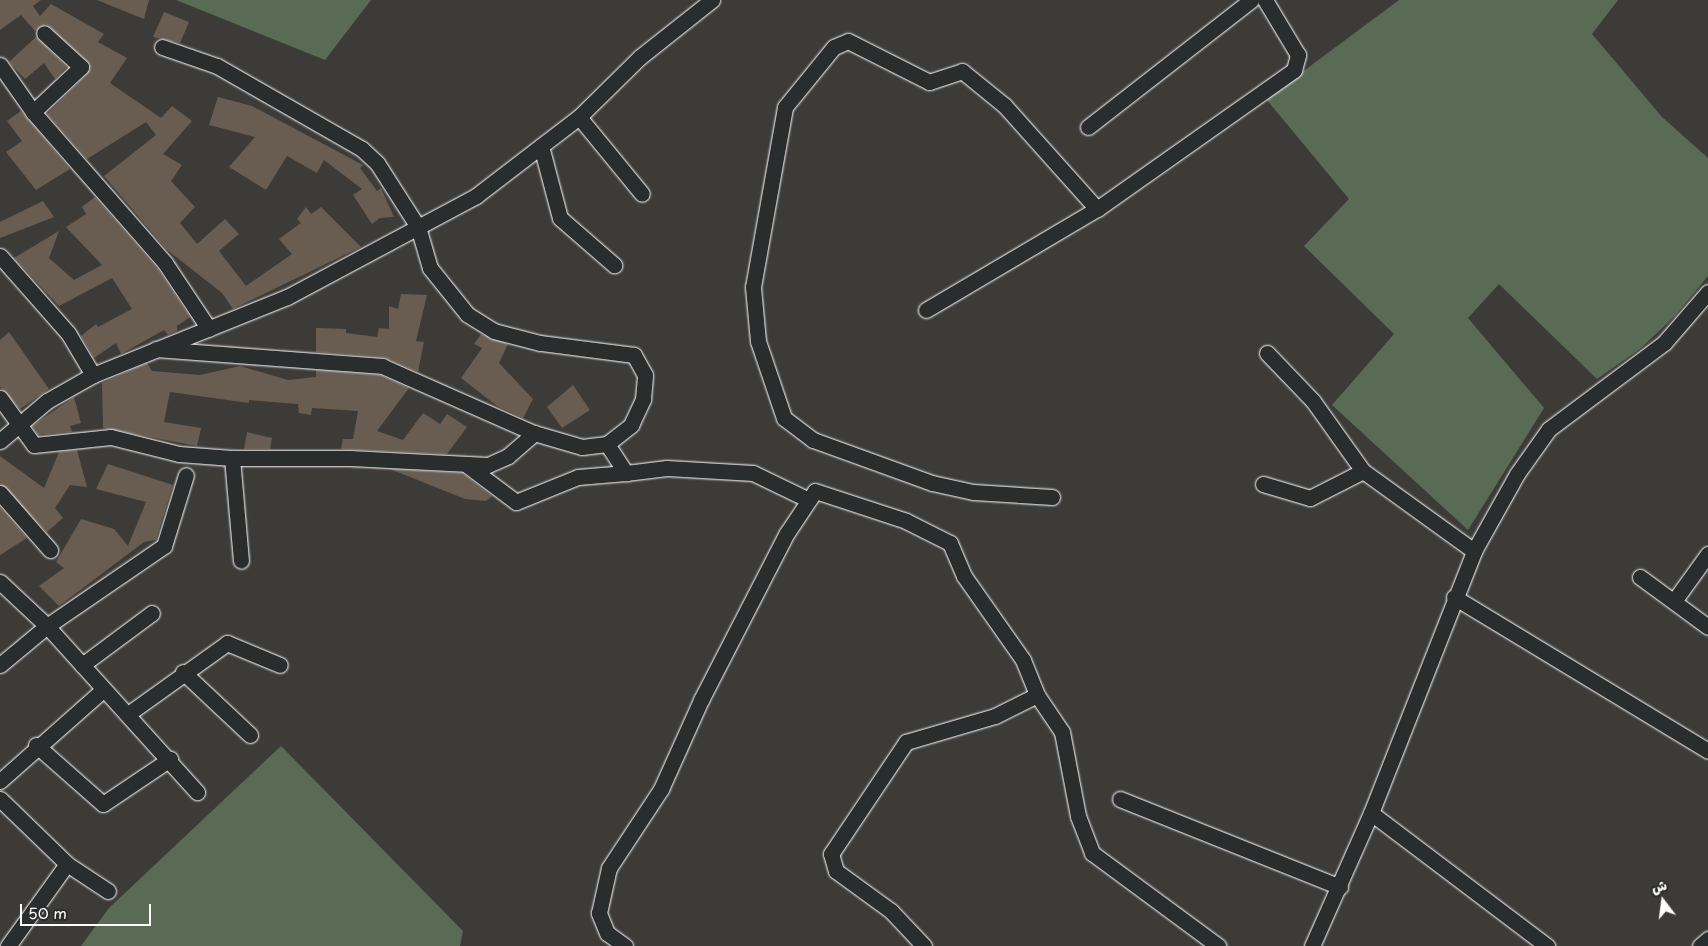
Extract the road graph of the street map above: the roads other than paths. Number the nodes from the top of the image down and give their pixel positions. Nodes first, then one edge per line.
1 (712, 0) edge
2 (1251, 0) edge
3 (1265, 0) edge
4 (44, 33) dead end
5 (162, 47) dead end
6 (0, 65) edge
7 (33, 112) junction
8 (578, 117) junction
9 (1088, 127) dead end
10 (542, 146) junction
11 (642, 194) dead end
12 (1097, 209) junction
13 (418, 227) junction
14 (0, 256) edge
15 (614, 265) dead end
16 (1708, 292) edge
17 (926, 310) dead end
18 (209, 329) junction
19 (156, 349) junction
20 (1266, 353) dead end
21 (93, 375) junction
22 (0, 398) edge
23 (17, 424) junction
24 (534, 433) junction
25 (0, 441) edge
26 (607, 444) junction
27 (232, 458) junction
28 (468, 466) junction
29 (1363, 471) junction
30 (626, 473) junction
31 (186, 475) dead end
32 (1263, 484) dead end
33 (0, 493) edge
34 (1052, 497) dead end
35 (809, 500) junction
36 (50, 550) dead end
37 (1474, 551) junction
38 (1708, 554) edge
39 (241, 560) dead end
40 (1640, 577) dead end
41 (0, 582) edge
42 (1454, 597) junction
43 (1674, 601) junction
44 (152, 613) dead end
45 (47, 626) junction
46 (1708, 627) edge
47 (0, 665) edge
48 (82, 665) junction
49 (280, 665) dead end
50 (184, 672) junction
51 (103, 690) junction
52 (1037, 695) junction
53 (128, 714) junction
54 (250, 735) dead end
55 (36, 746) junction
56 (1708, 751) edge
57 (170, 759) junction
58 (0, 781) edge
59 (197, 792) dead end
60 (0, 799) edge
61 (1120, 799) dead end
62 (1371, 813) junction
63 (6, 816) edge
64 (67, 864) junction
65 (1340, 887) junction
66 (108, 891) dead end
67 (1708, 939) edge
68 (8, 946) edge
69 (625, 946) edge
70 (924, 946) edge
71 (1218, 946) edge
72 (1312, 946) edge
73 (1547, 946) edge
74 (1700, 946) edge

1 - 8 street
2 - 9 street
3 - 12 street
4 - 7 street
5 - 13 street
6 - 7 street
7 - 18 street
8 - 10 street
8 - 11 street
10 - 13 street
10 - 15 street
12 - 17 street
12 - 34 street
13 - 18 street
13 - 26 street
14 - 21 street
16 - 37 street
18 - 19 street
19 - 21 street
19 - 24 street
20 - 29 street
21 - 23 street
22 - 23 street
23 - 25 street
23 - 27 street
24 - 26 street
24 - 28 street
26 - 30 street
27 - 28 street
27 - 39 street
28 - 30 street
29 - 32 street
29 - 37 street
30 - 35 street
31 - 45 street
33 - 36 street
35 - 52 street
35 - 69 street
37 - 42 street
38 - 43 street
40 - 43 street
41 - 45 street
42 - 56 street
42 - 62 street
43 - 46 street
44 - 48 street
45 - 47 street
45 - 48 street
48 - 51 street
49 - 50 street
50 - 53 street
50 - 54 street
51 - 53 street
51 - 55 street
52 - 70 street
52 - 71 street
53 - 57 street
55 - 57 street
55 - 58 street
57 - 59 street
60 - 63 street
61 - 65 street
62 - 65 street
62 - 73 street
63 - 64 street
64 - 66 street
64 - 68 street
65 - 72 street
67 - 74 street

